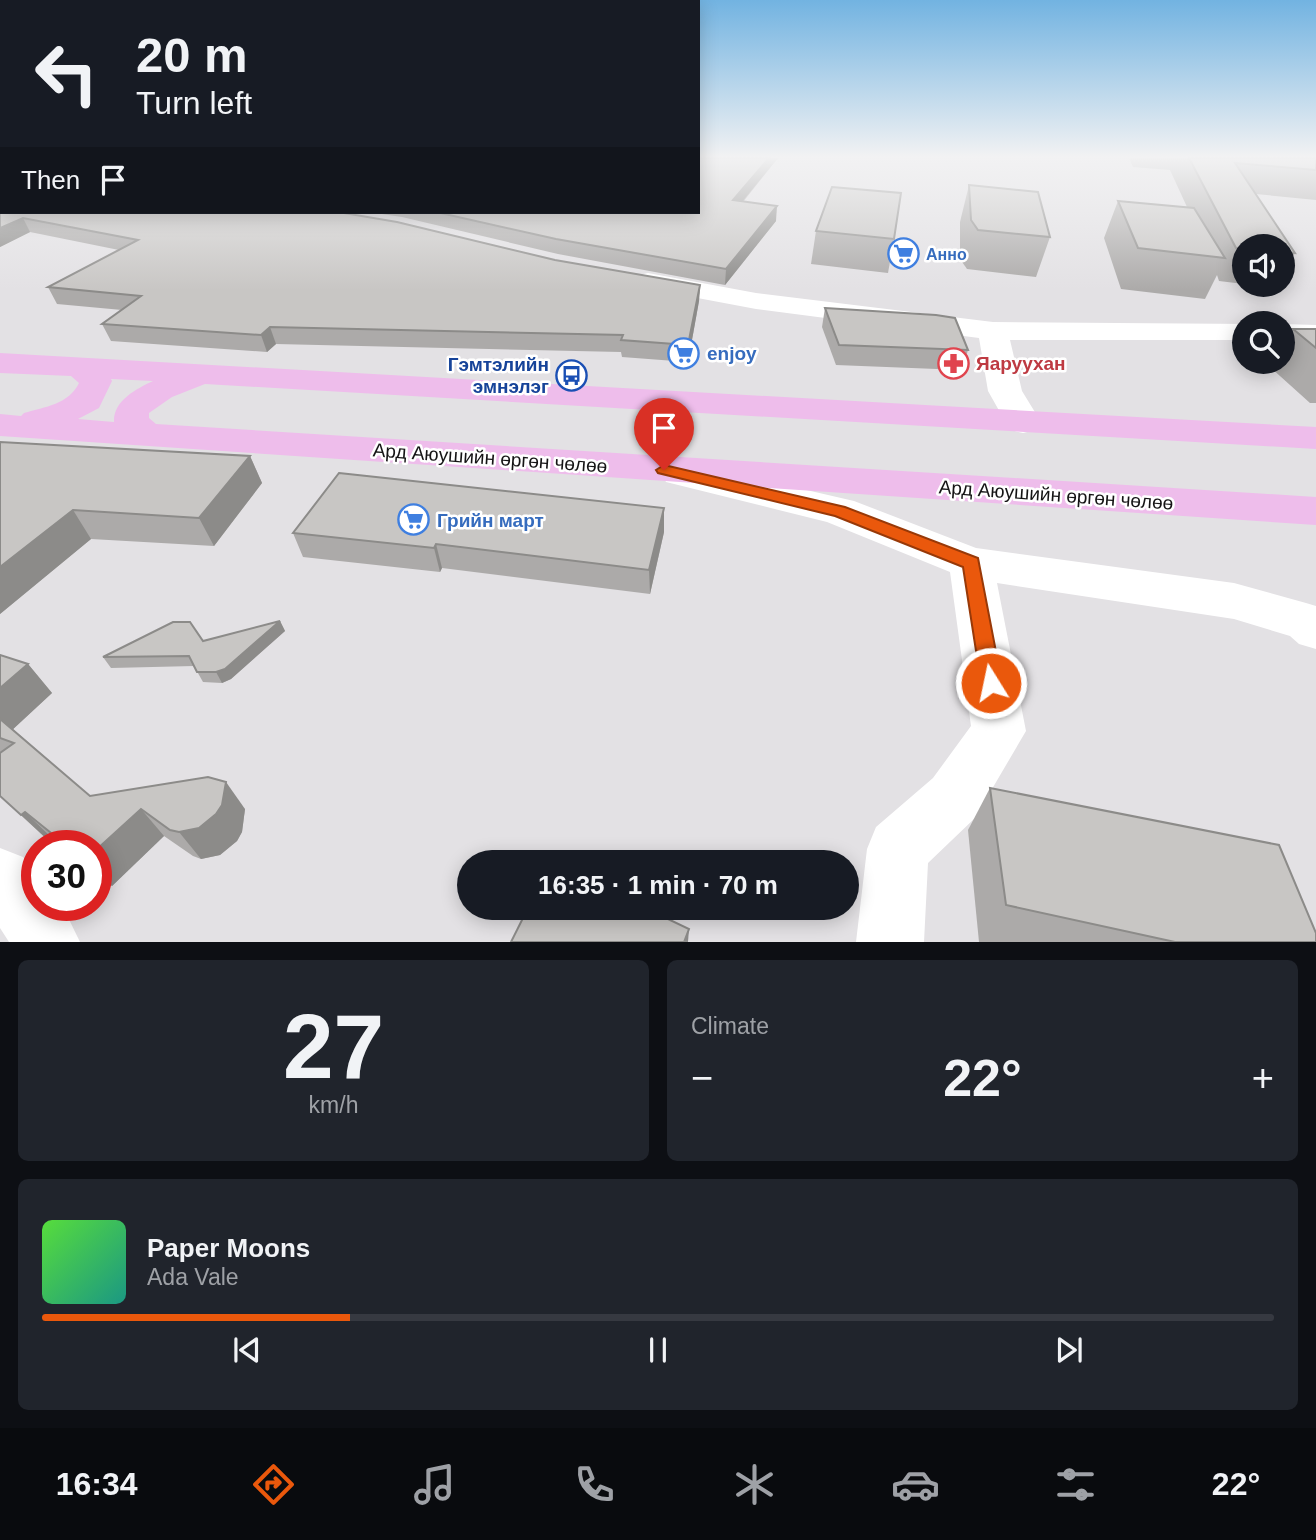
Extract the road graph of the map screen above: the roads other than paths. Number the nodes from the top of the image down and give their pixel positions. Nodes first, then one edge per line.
1 (624, 277) edge
2 (993, 331) junction
3 (1232, 331) edge
4 (1295, 333) edge
5 (1316, 334) edge
6 (0, 363) edge
7 (80, 368) junction
8 (205, 374) junction
9 (1023, 422) junction
10 (5, 425) edge
11 (146, 435) junction
12 (1316, 438) edge
13 (664, 470) junction
14 (1316, 511) edge
15 (971, 563) junction
16 (1316, 630) edge
17 (0, 880) edge
18 (46, 942) edge
19 (890, 942) edge

1 - 2 street
2 - 3 street
2 - 9 street
4 - 5 street
6 - 7 main road
7 - 8 main road
7 - 10 main road
8 - 9 main road
8 - 11 main road
9 - 12 main road
10 - 11 main road, Ард Аюушийн өргөн чөлөө
11 - 13 main road, Ард Аюушийн өргөн чөлөө
13 - 14 main road, Ард Аюушийн өргөн чөлөө
13 - 15 street
15 - 16 street
15 - 19 street
17 - 18 street

